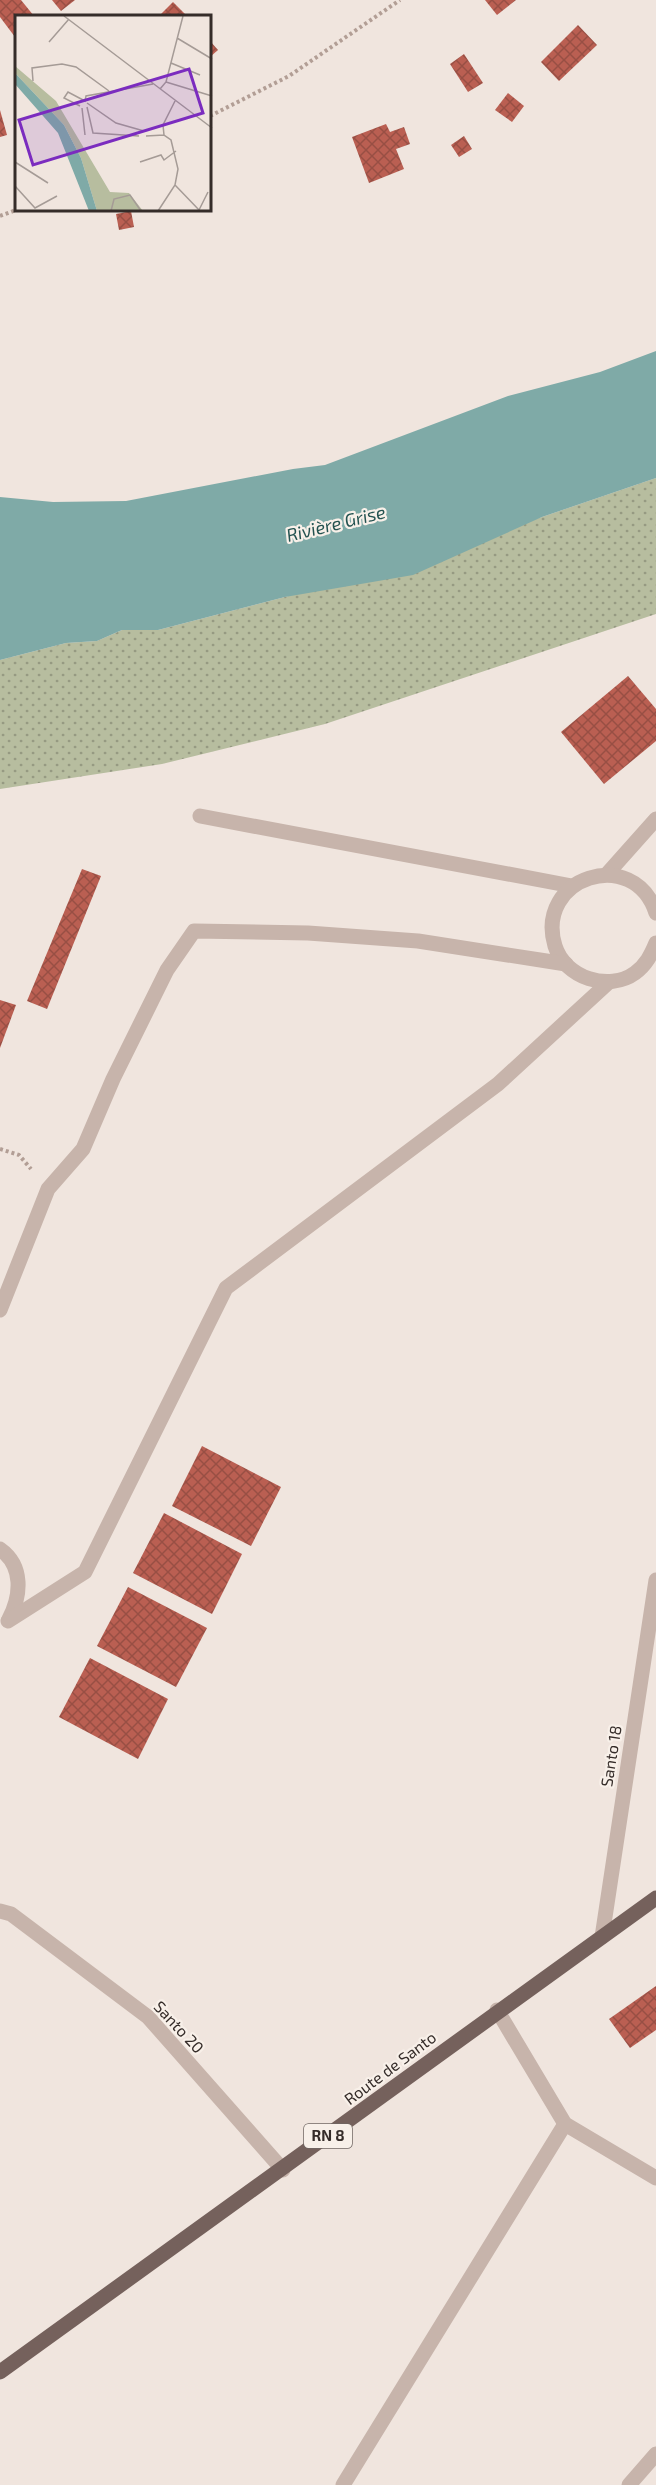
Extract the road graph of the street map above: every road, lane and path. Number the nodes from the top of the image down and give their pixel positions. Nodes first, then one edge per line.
1 (400, 0) edge
2 (212, 115) edge
3 (15, 210) edge
4 (0, 216) edge
5 (200, 816) dead end
6 (656, 819) edge
7 (607, 874) junction
8 (572, 886) junction
9 (656, 914) edge
10 (656, 943) edge
11 (654, 958) edge
12 (566, 964) junction
13 (609, 982) junction
14 (0, 1149) edge
15 (48, 1189) junction
16 (0, 1310) edge
17 (0, 1549) edge
18 (656, 1580) edge
19 (4, 1624) edge
20 (656, 1899) edge
21 (0, 1911) edge
22 (602, 1937) junction
23 (497, 2010) junction
24 (565, 2124) junction
25 (283, 2170) junction
26 (656, 2178) edge
27 (0, 2372) edge
28 (656, 2454) edge
29 (343, 2485) edge
30 (629, 2485) edge

1 - 2 path
3 - 4 path
5 - 8 street
6 - 7 street
7 - 8 street
7 - 9 street
8 - 12 street
10 - 11 street
11 - 13 street
12 - 13 street
12 - 15 street
13 - 19 street
14 - 15 path
15 - 16 street
17 - 19 street
18 - 22 street, Santo 18
20 - 22 main road, Route de Santo / RN 8
21 - 25 street, Santo 20
22 - 23 main road, Route de Santo / RN 8
23 - 24 street
23 - 25 main road, Route de Santo / RN 8
24 - 26 street
24 - 29 street
25 - 27 main road, Route de Santo / RN 8
28 - 30 street

